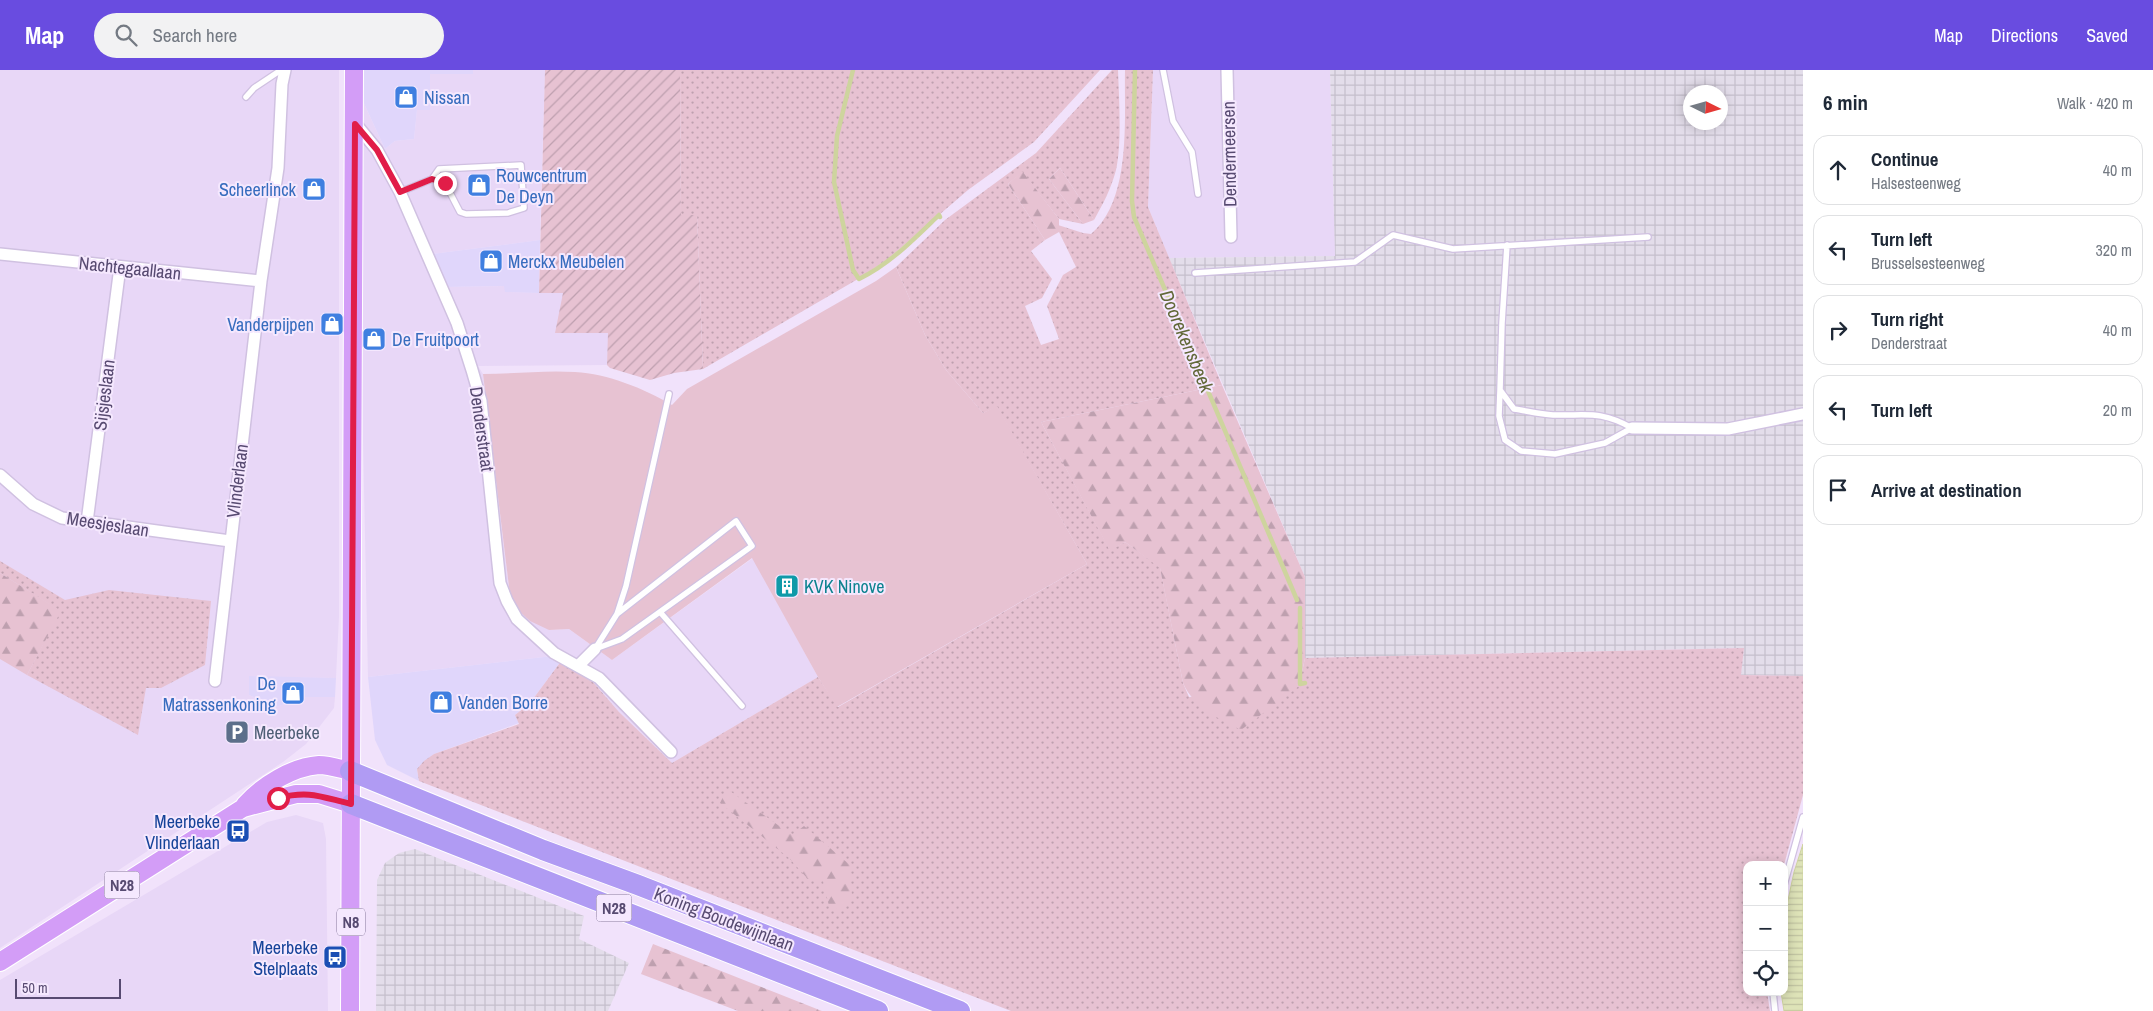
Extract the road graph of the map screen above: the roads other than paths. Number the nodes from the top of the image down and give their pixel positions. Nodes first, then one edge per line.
1 (283, 70) edge
2 (354, 70) edge
3 (1163, 70) edge
4 (1227, 70) edge
5 (246, 97) dead end
6 (355, 124) junction
7 (432, 179) junction
8 (400, 192) junction
9 (1198, 194) dead end
10 (1231, 237) dead end
11 (1648, 237) dead end
12 (1508, 246) junction
13 (0, 254) edge
14 (120, 267) junction
15 (1196, 273) dead end
16 (261, 281) junction
17 (1500, 390) junction
18 (669, 394) dead end
19 (1803, 414) edge
20 (1632, 428) junction
21 (0, 475) edge
22 (88, 522) junction
23 (230, 542) junction
24 (660, 612) junction
25 (617, 614) junction
26 (595, 649) junction
27 (579, 666) junction
28 (215, 681) dead end
29 (742, 706) dead end
30 (672, 752) dead end
31 (350, 771) junction
32 (351, 804) junction
33 (243, 808) junction
34 (1803, 817) edge
35 (1788, 871) edge
36 (0, 962) edge
37 (1773, 996) edge
38 (350, 1011) edge
39 (878, 1011) edge
40 (960, 1011) edge
41 (1775, 1011) edge

1 - 5 lane
1 - 16 street, Vlinderlaan
2 - 6 main road, N8
3 - 9 lane
4 - 10 street, Dendermeersen
6 - 8 street, Denderstraat
6 - 31 main road, N8
7 - 7 lane
7 - 8 lane
8 - 27 street, Denderstraat
11 - 12 lane
12 - 15 lane
12 - 17 lane
13 - 14 street, Nachtegaallaan
14 - 16 street, Nachtegaallaan
14 - 22 street, Sijsjeslaan
16 - 23 street, Vlinderlaan
17 - 20 lane
17 - 20 lane
18 - 25 lane
19 - 20 street
21 - 22 street, Meesjeslaan
22 - 23 street, Meesjeslaan
23 - 28 street, Vlinderlaan
24 - 25 lane
24 - 26 lane
24 - 29 lane
25 - 26 lane
26 - 27 street
27 - 30 street, Denderstraat
31 - 32 main road, N8
31 - 33 main road, N28
31 - 40 highway, Koning Boudewijnlaan / N28
32 - 33 main road, N28
32 - 38 main road, N8
32 - 39 highway, Koning Boudewijnlaan / N28
33 - 36 main road, N28
34 - 35 lane
37 - 41 lane

